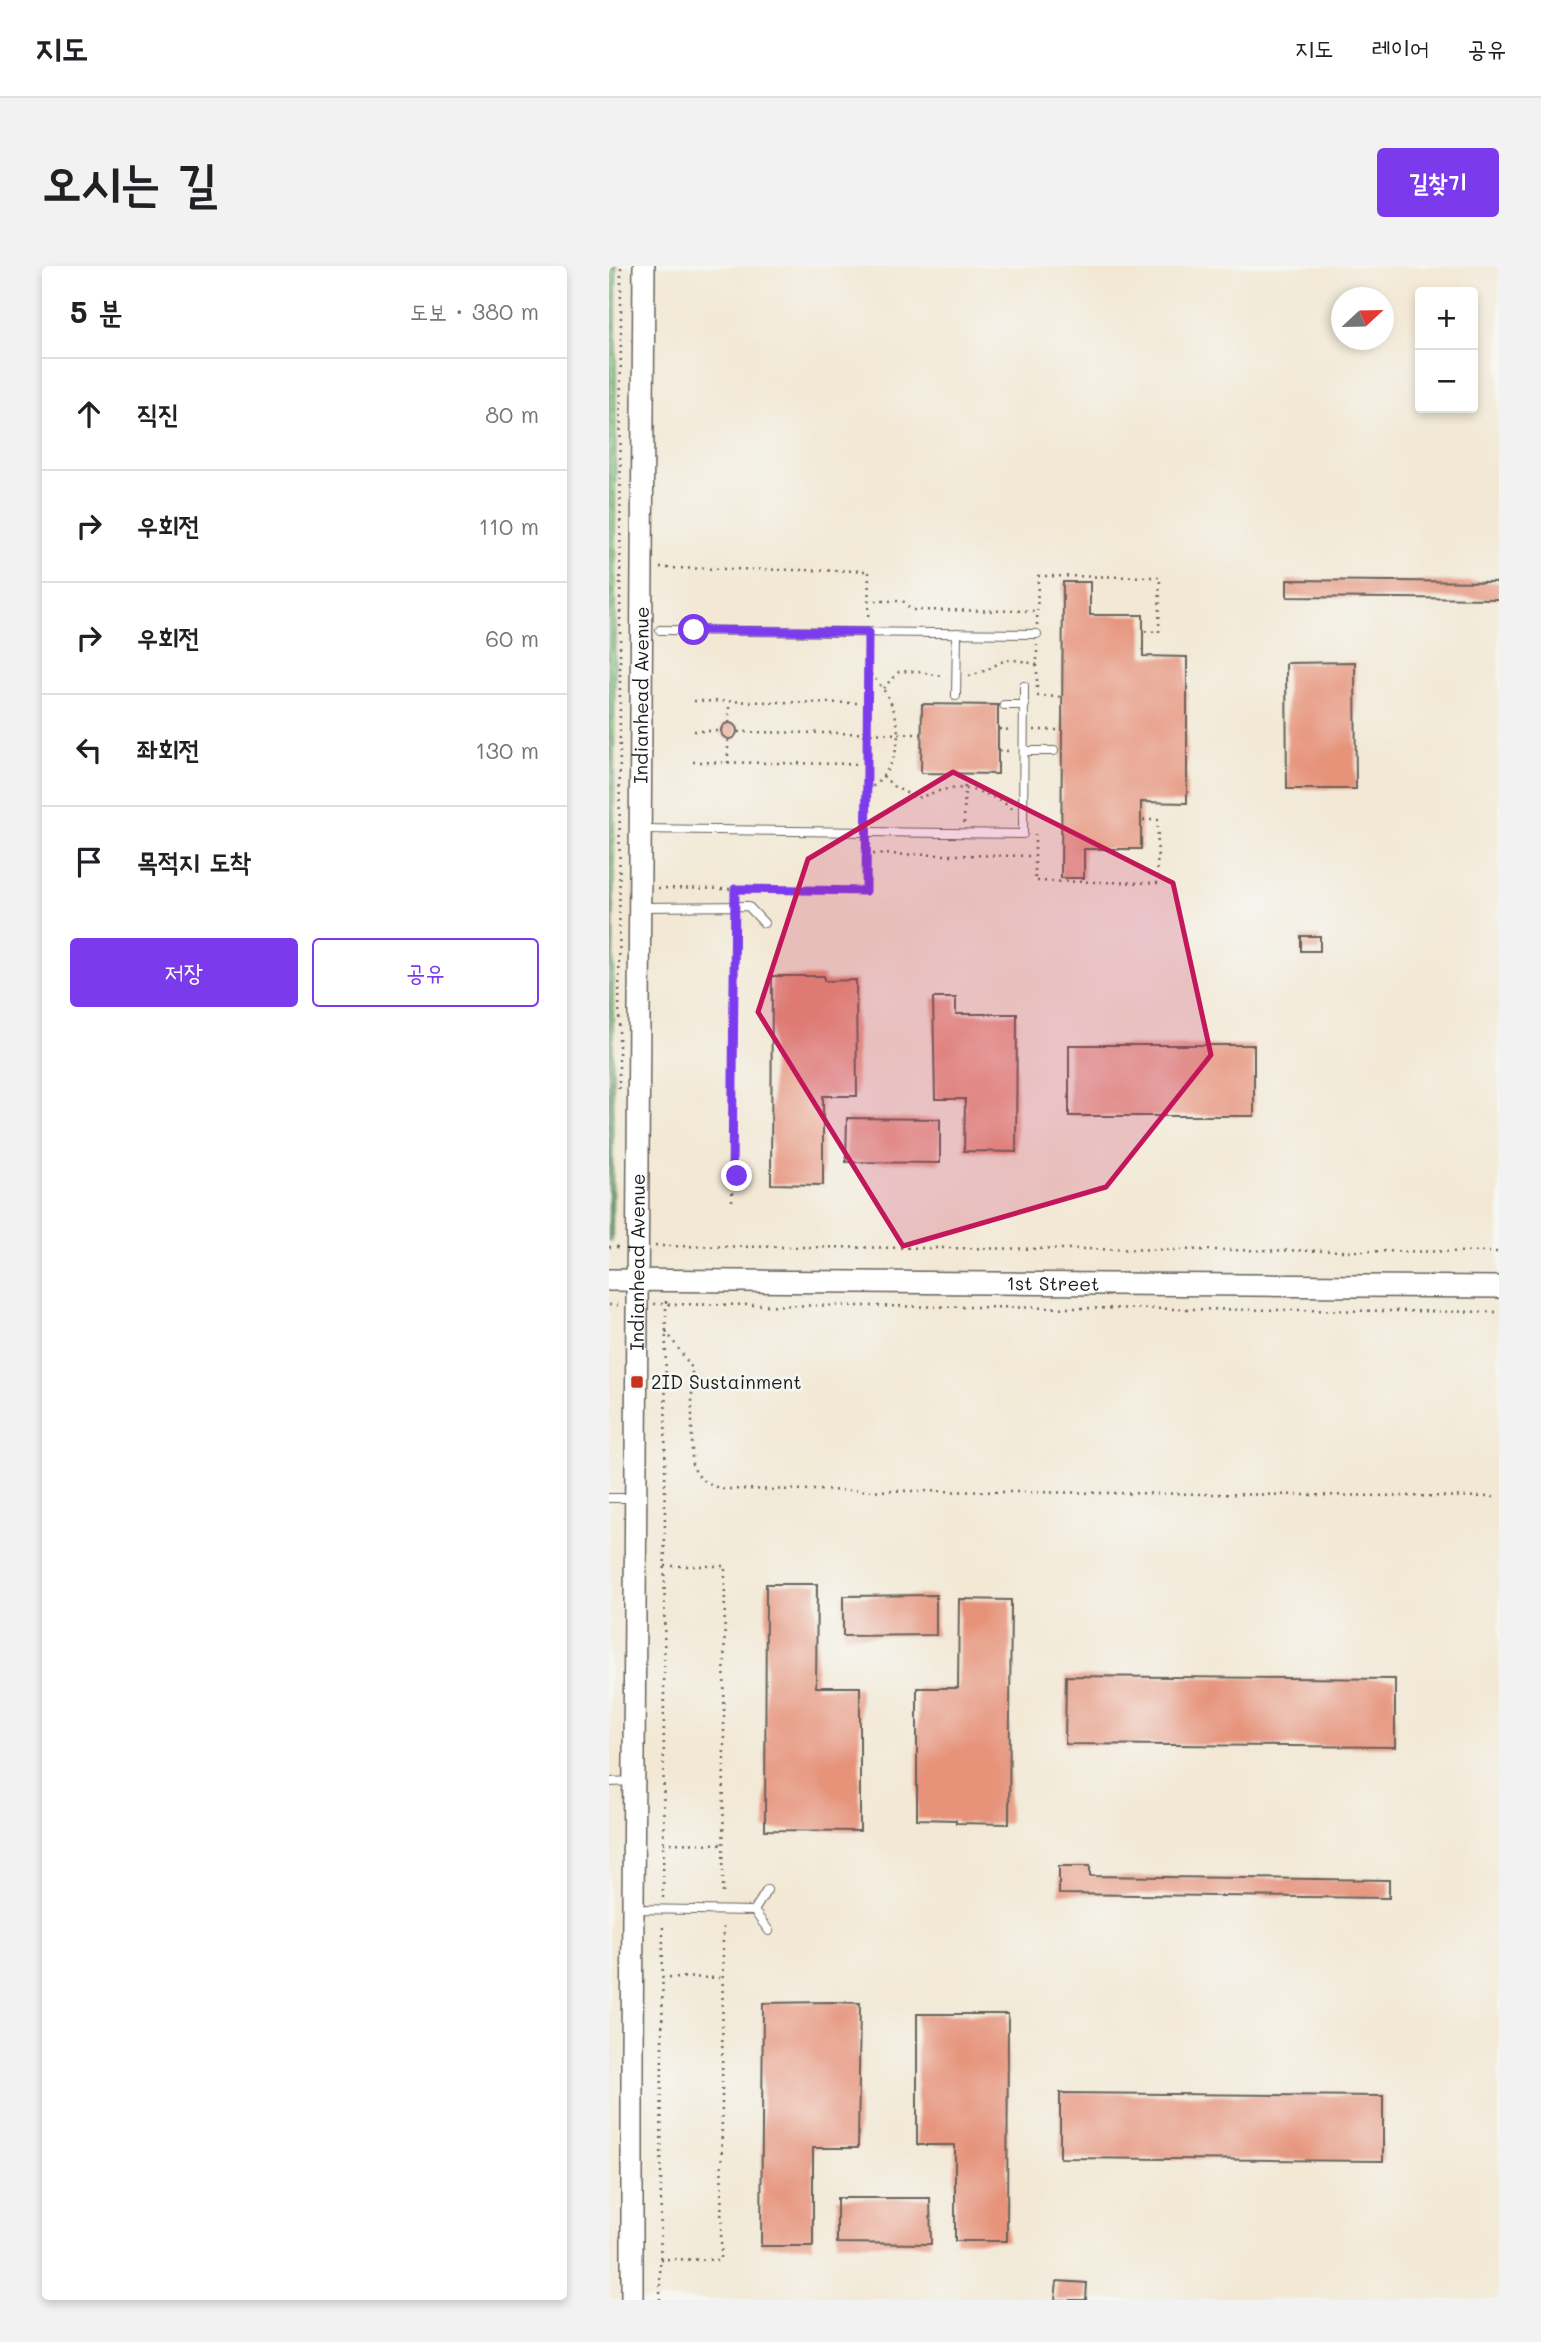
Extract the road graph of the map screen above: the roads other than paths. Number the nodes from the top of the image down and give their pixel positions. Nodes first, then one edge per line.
1 (644, 266) edge
2 (660, 630) dead end
3 (957, 633) junction
4 (1037, 634) road end
5 (1024, 686) dead end
6 (957, 696) dead end
7 (1004, 705) dead end
8 (1024, 705) junction
9 (1024, 751) junction
10 (1054, 751) dead end
11 (640, 829) junction
12 (640, 907) junction
13 (764, 923) dead end
14 (609, 1280) edge
15 (638, 1280) junction
16 (1499, 1287) edge
17 (636, 1497) junction
18 (609, 1499) edge
19 (634, 1780) junction
20 (609, 1782) edge
21 (767, 1890) dead end
22 (632, 1909) junction
23 (754, 1910) junction
24 (769, 1931) dead end
25 (632, 2300) edge

1 - 11 main road, Indianhead Avenue
2 - 3 lane
3 - 4 lane
3 - 6 lane
5 - 8 lane
7 - 8 lane
8 - 9 lane
9 - 10 lane
9 - 11 lane
11 - 12 main road, Indianhead Avenue
12 - 13 lane
12 - 15 main road, Indianhead Avenue
14 - 15 main road, 1st Street
15 - 16 main road, 1st Street
15 - 17 main road, Indianhead Avenue
17 - 18 lane
17 - 19 main road, Indianhead Avenue
19 - 20 lane
19 - 22 main road, Indianhead Avenue
21 - 23 lane
22 - 23 lane
22 - 25 main road, Indianhead Avenue
23 - 24 lane

